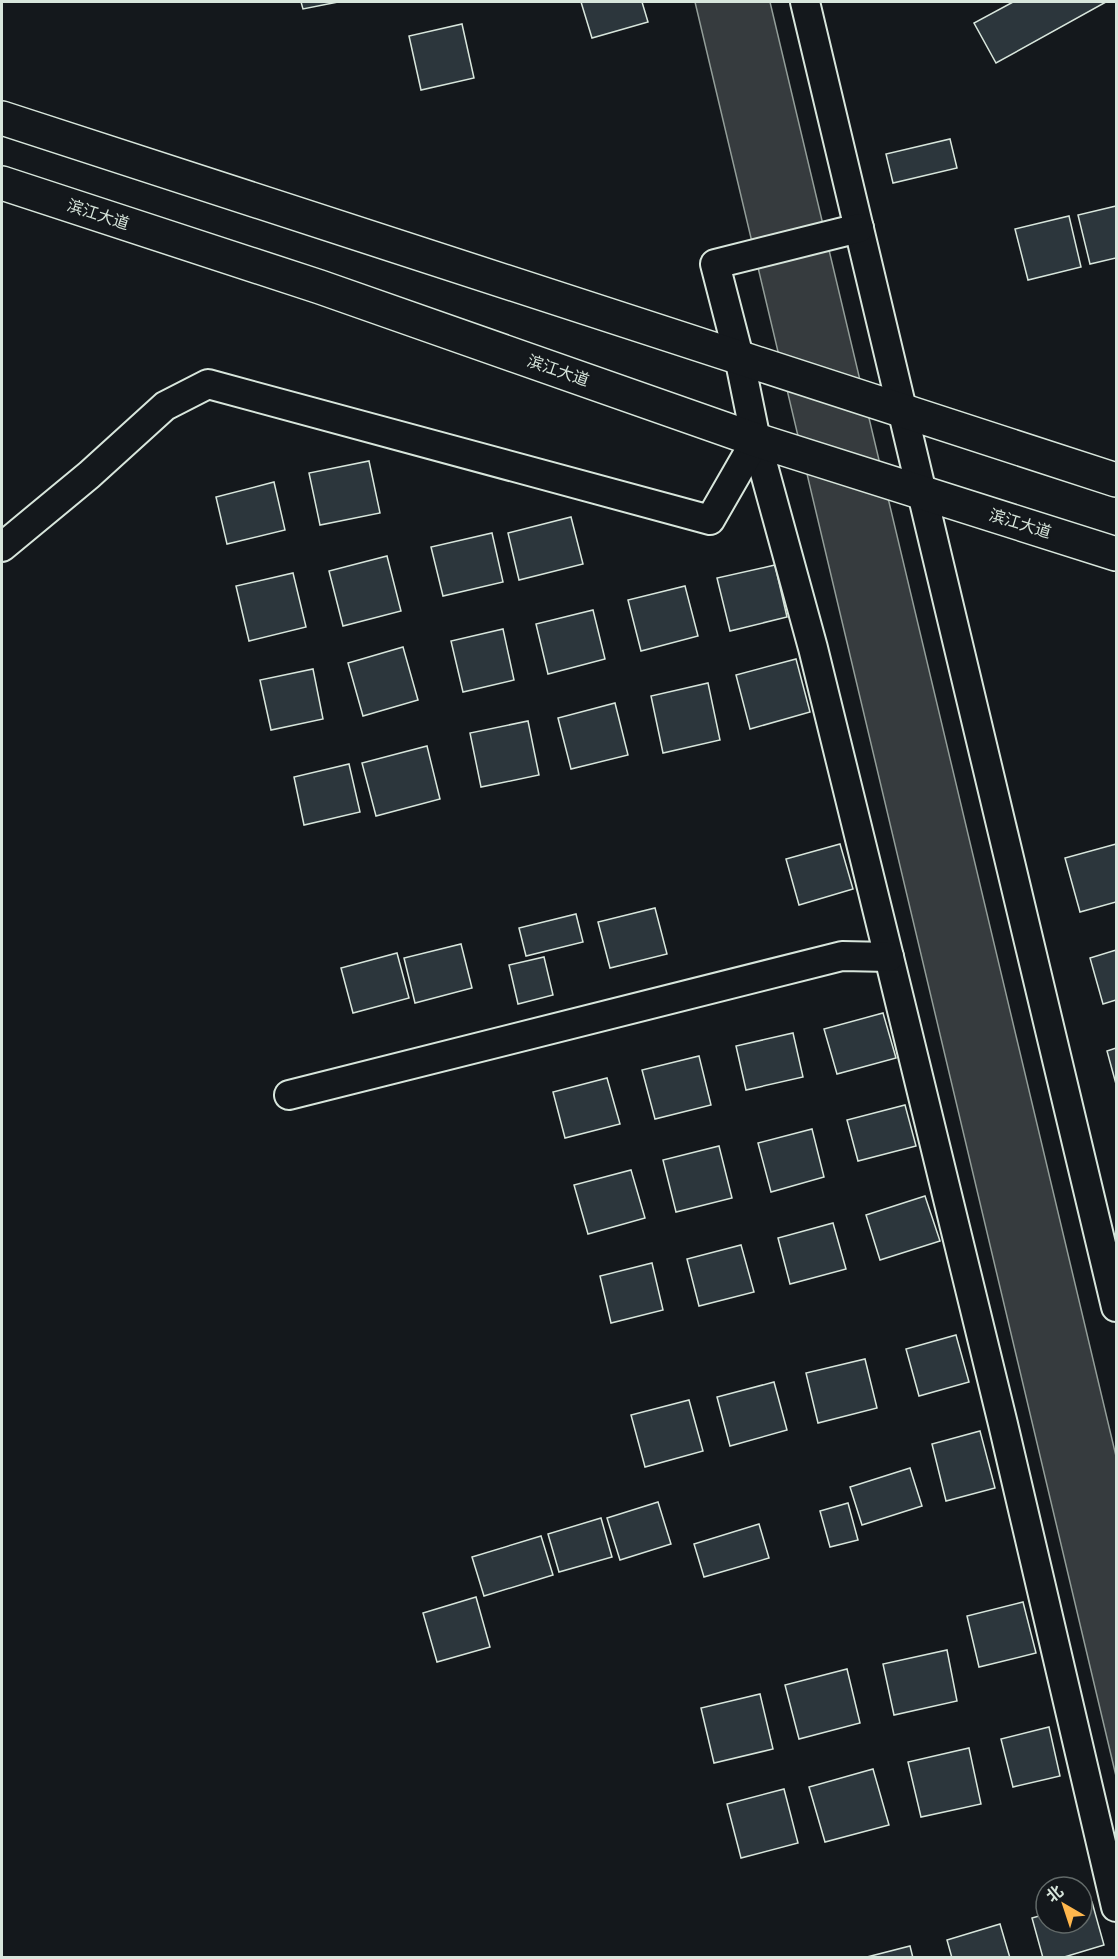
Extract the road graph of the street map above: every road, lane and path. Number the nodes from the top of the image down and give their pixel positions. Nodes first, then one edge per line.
1 (805, 2) edge
2 (2, 118) edge
3 (2, 183) edge
4 (859, 228) junction
5 (749, 361) junction
6 (892, 407) junction
7 (756, 440) junction
8 (1116, 480) edge
9 (923, 493) junction
10 (2, 547) edge
11 (1116, 554) edge
12 (889, 957) junction
13 (289, 1095) dead end
14 (1116, 1307) edge
15 (1116, 1907) edge

1 - 4 street
2 - 5 main road
3 - 7 main road, 滨江大道
4 - 5 street
4 - 6 street
5 - 6 main road
5 - 7 street
6 - 8 main road
6 - 9 street
7 - 9 main road, 滨江大道
7 - 10 street
7 - 12 street
9 - 11 main road, 滨江大道
9 - 14 street
12 - 13 street
12 - 15 street

